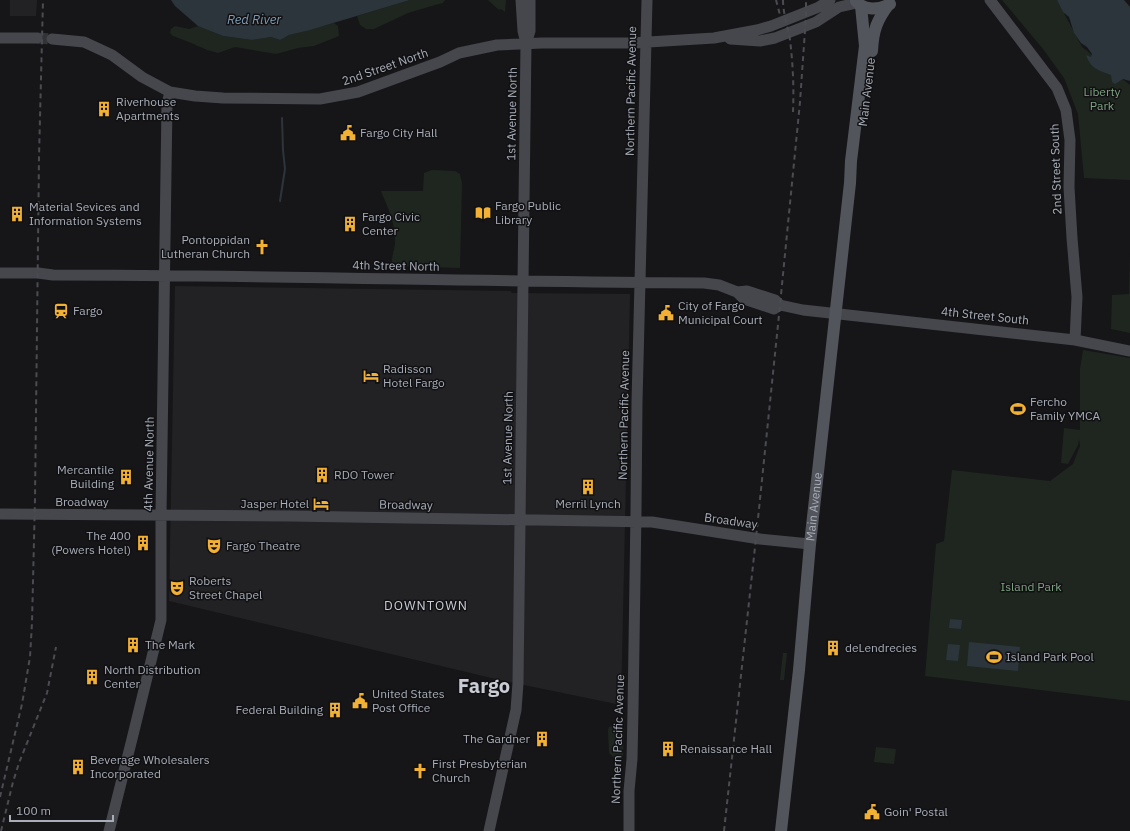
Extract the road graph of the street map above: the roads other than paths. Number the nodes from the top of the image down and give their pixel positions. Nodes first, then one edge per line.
1 (521, 0) edge
2 (530, 0) edge
3 (647, 0) edge
4 (830, 0) edge
5 (982, 0) edge
6 (990, 0) edge
7 (891, 2) edge
8 (858, 3) edge
9 (526, 12) junction
10 (1002, 18) junction
11 (0, 38) edge
12 (38, 38) tunnel mouth
13 (714, 38) junction
14 (52, 39) tunnel mouth
15 (646, 42) junction
16 (526, 43) junction
17 (170, 92) junction
18 (850, 184) junction
19 (0, 273) edge
20 (53, 275) junction
21 (164, 276) junction
22 (0, 278) edge
23 (523, 281) junction
24 (640, 282) junction
25 (836, 314) junction
26 (1075, 340) junction
27 (1130, 351) edge
28 (0, 514) edge
29 (161, 515) junction
30 (520, 520) junction
31 (636, 522) junction
32 (810, 544) junction
33 (109, 831) edge
34 (489, 831) edge
35 (629, 831) edge
36 (781, 831) edge

1 - 9 street, 1st Avenue North
2 - 9 street, 1st Avenue North
3 - 15 street, Northern Pacific Avenue
4 - 13 street, 2nd Street North
5 - 10 street, 2nd Street South
6 - 10 street, 2nd Street South
7 - 8 main road
7 - 18 main road, Main Avenue
8 - 13 street, 2nd Street North
8 - 18 main road, Main Avenue
9 - 16 street, 1st Avenue North
10 - 26 street, 2nd Street South
11 - 12 street
13 - 15 street, 2nd Street North
14 - 17 street, 2nd Street North
15 - 16 street, 2nd Street North
15 - 24 street, Northern Pacific Avenue
16 - 17 street, 2nd Street North
16 - 23 street, 1st Avenue North
17 - 21 street, 4th Avenue North
18 - 25 main road, Main Avenue
19 - 20 street, 4th Street North
20 - 21 street, 4th Street North
20 - 22 street, 4th Street North
21 - 23 street, 4th Street North
21 - 29 street, 4th Avenue North
23 - 24 street, 4th Street North
23 - 30 street, 1st Avenue North
24 - 25 street, 4th Street North
24 - 31 street, Northern Pacific Avenue
25 - 26 street, 4th Street South
25 - 32 main road, Main Avenue
26 - 27 street, 4th Street South
28 - 29 street, Broadway
29 - 30 street, Broadway
29 - 33 street, 4th Avenue North
30 - 31 street, Broadway
30 - 34 street, 1st Avenue North
31 - 32 street, Broadway
31 - 35 street, Northern Pacific Avenue
32 - 36 main road, Main Avenue

